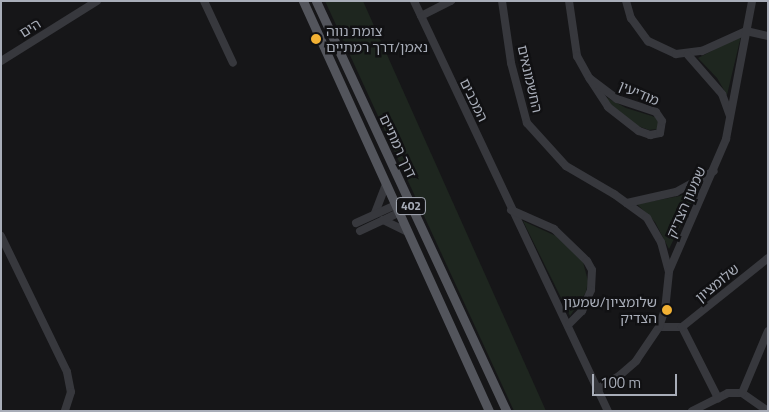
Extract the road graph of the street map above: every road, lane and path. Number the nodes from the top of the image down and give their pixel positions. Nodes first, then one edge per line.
1 (97, 1) edge
2 (204, 1) edge
3 (303, 1) edge
4 (414, 1) edge
5 (451, 1) edge
6 (502, 1) edge
7 (569, 1) edge
8 (626, 1) edge
9 (752, 1) edge
10 (317, 2) edge
11 (421, 16) junction
12 (746, 31) junction
13 (768, 36) edge
14 (688, 55) junction
15 (1, 61) edge
16 (233, 63) dead end
17 (590, 79) junction
18 (730, 117) junction
19 (714, 171) junction
20 (386, 183) junction
21 (409, 202) junction
22 (628, 202) junction
23 (395, 204) junction
24 (511, 210) junction
25 (375, 213) junction
26 (398, 213) junction
27 (383, 220) junction
28 (356, 223) dead end
29 (406, 230) junction
30 (360, 231) dead end
31 (1, 236) edge
32 (768, 258) edge
33 (669, 271) junction
34 (569, 324) junction
35 (659, 327) junction
36 (682, 327) junction
37 (768, 331) edge
38 (599, 388) junction
39 (742, 393) junction
40 (718, 398) junction
41 (768, 404) edge
42 (66, 411) edge
43 (489, 411) edge
44 (506, 411) edge
45 (608, 411) edge
46 (692, 411) edge
47 (768, 411) edge

1 - 15 street, הים
2 - 16 street
3 - 20 main road, דרך רמתיים / 402
4 - 11 street, המכבים
5 - 11 street
6 - 22 street, החשמונאים
7 - 17 street, מודיעין
8 - 14 street
9 - 12 street, שמעון הצדיק
10 - 21 main road, דרך רמתיים / 402
11 - 24 street, המכבים
12 - 13 street
12 - 14 street
12 - 18 street, שמעון הצדיק
14 - 18 street
17 - 17 street, מודיעין
18 - 19 street, שמעון הצדיק
19 - 22 street
19 - 33 street, שמעון הצדיק
20 - 23 main road, דרך רמתיים / 402
20 - 25 street
21 - 23 street
21 - 26 street
21 - 44 main road, דרך רמתיים / 402
22 - 33 street, החשמונאים
23 - 25 street
23 - 26 main road, דרך רמתיים / 402
24 - 34 street, המכבים
24 - 34 street
25 - 28 street
26 - 27 street
26 - 29 main road, דרך רמתיים / 402
27 - 29 street
27 - 30 street
29 - 43 main road, דרך רמתיים / 402
31 - 42 street
32 - 36 street, שלומציון
33 - 35 street, שמעון הצדיק
34 - 38 street, המכבים
35 - 36 street
35 - 38 street, שמעון הצדיק
36 - 40 street
37 - 39 street
38 - 45 street, המכבים
39 - 40 street
39 - 41 street
39 - 47 street
40 - 46 street

